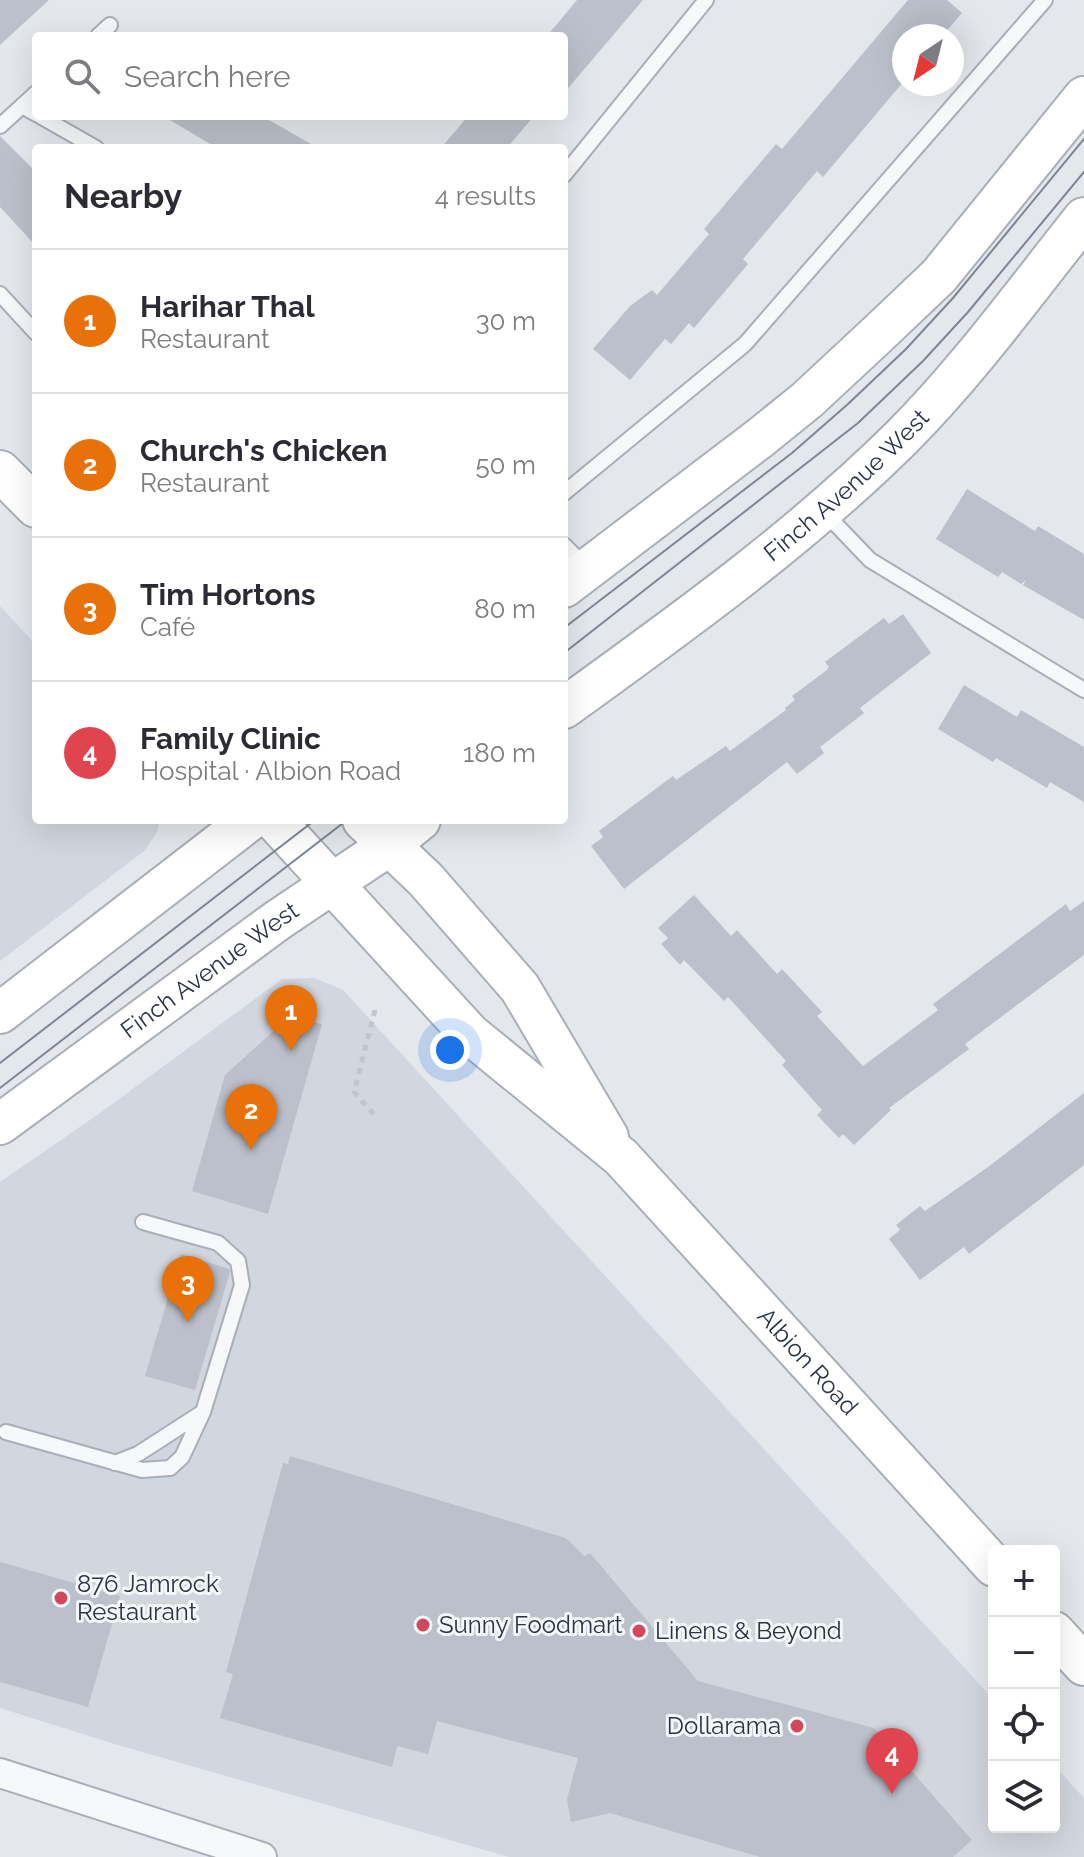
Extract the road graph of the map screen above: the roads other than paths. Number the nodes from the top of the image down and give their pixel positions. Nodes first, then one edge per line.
1 (706, 0) edge
2 (1045, 0) edge
3 (110, 25) dead end
4 (102, 32) edge
5 (32, 97) edge
6 (1084, 97) edge
7 (22, 106) junction
8 (32, 112) edge
9 (47, 120) edge
10 (0, 126) edge
11 (89, 144) edge
12 (568, 170) edge
13 (1084, 218) edge
14 (0, 294) edge
15 (32, 329) edge
16 (568, 490) edge
17 (822, 510) junction
18 (572, 567) edge
19 (1084, 690) edge
20 (568, 705) edge
21 (245, 824) edge
22 (278, 824) edge
23 (406, 824) edge
24 (376, 833) edge
25 (331, 884) junction
26 (0, 1013) edge
27 (0, 1124) edge
28 (621, 1157) junction
29 (143, 1222) dead end
30 (203, 1412) junction
31 (6, 1432) dead end
32 (114, 1464) junction
33 (988, 1559) edge
34 (1060, 1639) edge
35 (1084, 1665) edge
36 (0, 1773) edge
37 (262, 1857) edge

1 - 12 lane
2 - 16 lane
3 - 4 lane
5 - 7 lane
6 - 18 main road
7 - 8 lane
7 - 10 lane
9 - 11 lane
13 - 17 main road, Finch Avenue West
14 - 15 lane
17 - 19 lane
17 - 20 main road, Finch Avenue West
21 - 26 main road
22 - 25 main road, Albion Road
23 - 24 main road, Finch Avenue West
24 - 25 main road, Finch Avenue West
24 - 28 main road, Albion Road
25 - 27 main road, Finch Avenue West
25 - 28 main road, Albion Road
28 - 33 main road, Albion Road
29 - 30 lane
30 - 32 lane
30 - 32 lane
31 - 32 lane
34 - 35 main road
36 - 37 street

